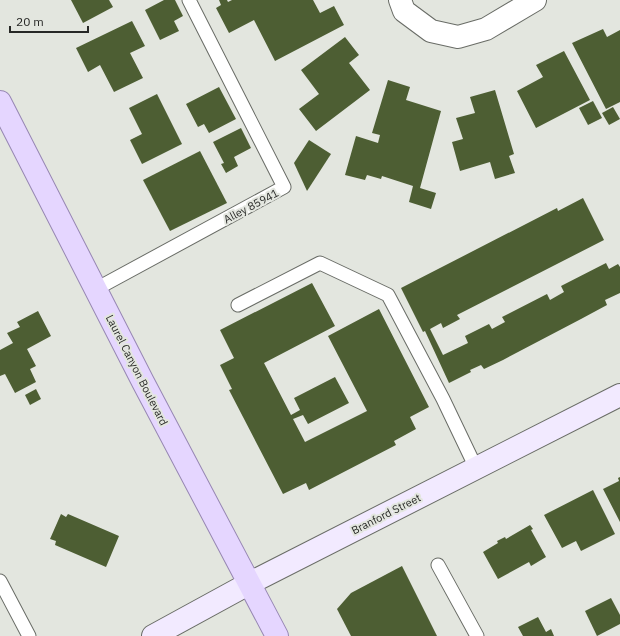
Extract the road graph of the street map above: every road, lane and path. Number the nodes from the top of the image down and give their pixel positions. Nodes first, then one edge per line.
1 (189, 0) edge
2 (400, 0) edge
3 (535, 0) edge
4 (0, 102) edge
5 (96, 289) junction
6 (238, 305) dead end
7 (620, 395) edge
8 (476, 468) junction
9 (438, 565) dead end
10 (0, 581) edge
11 (250, 583) junction
12 (29, 636) edge
13 (153, 636) edge
14 (277, 636) edge
15 (477, 636) edge

1 - 5 lane, Alley 85941
2 - 3 street
4 - 5 main road, Laurel Canyon Boulevard
5 - 11 main road, Laurel Canyon Boulevard
6 - 8 lane
7 - 8 main road, Branford Street
8 - 11 main road, Branford Street
9 - 15 lane
10 - 12 lane
11 - 13 main road, Branford Street
11 - 14 main road, Laurel Canyon Boulevard

